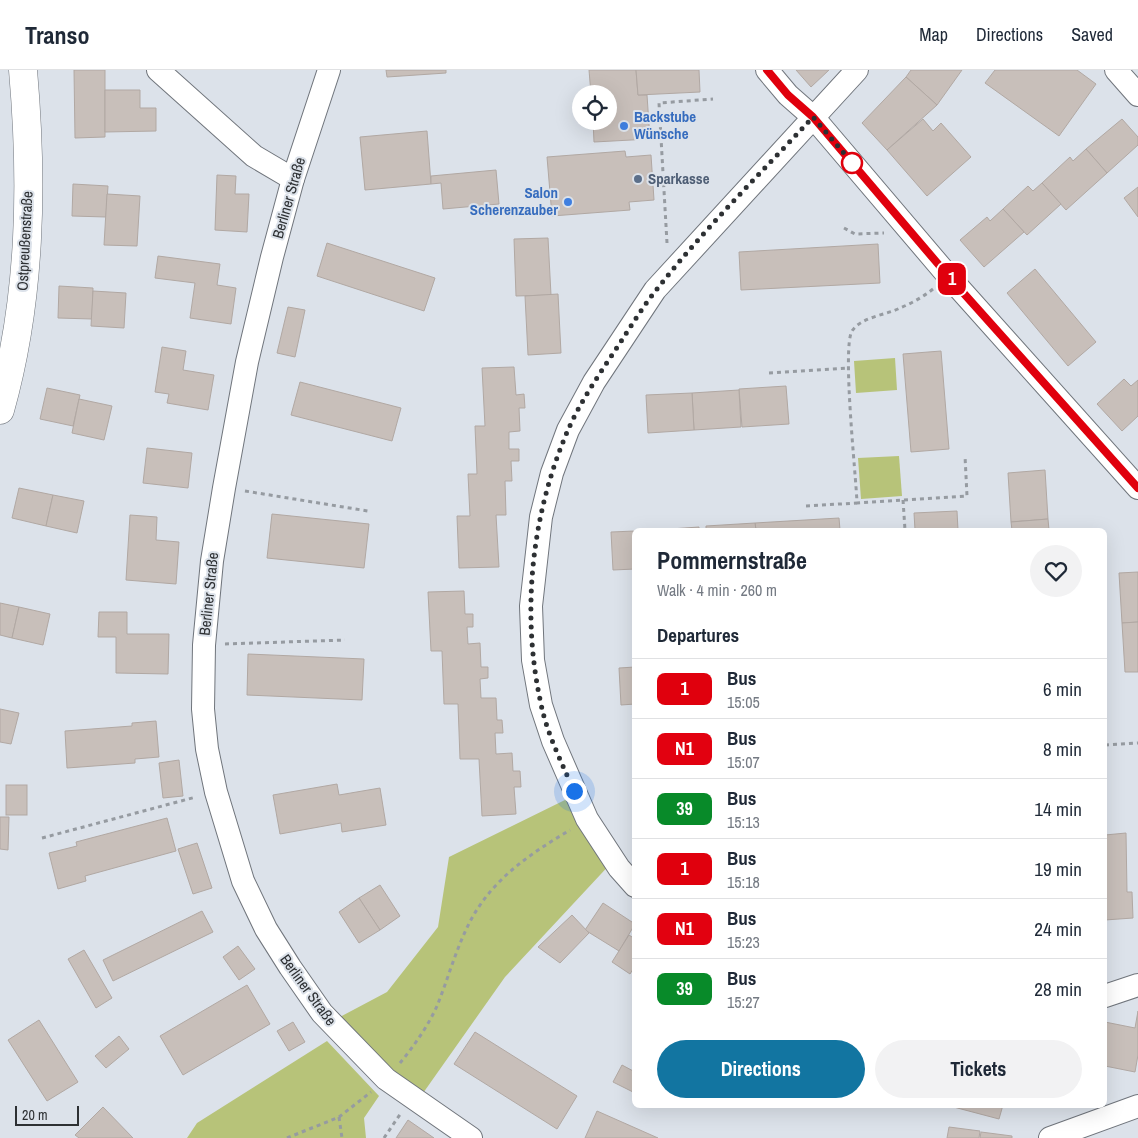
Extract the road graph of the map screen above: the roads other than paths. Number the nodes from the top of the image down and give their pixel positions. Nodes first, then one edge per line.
1 (23, 70) edge
2 (158, 70) edge
3 (329, 70) edge
4 (767, 70) edge
5 (857, 70) edge
6 (1116, 70) edge
7 (1138, 95) edge
8 (813, 117) junction
9 (293, 179) junction
10 (0, 410) edge
11 (1138, 488) edge
12 (632, 883) edge
13 (1138, 985) edge
14 (1107, 995) edge
15 (1138, 1106) edge
16 (471, 1138) edge
17 (1050, 1138) edge

1 - 10 street, Ostpreußenstraße
2 - 9 street
3 - 9 street, Berliner Straße
4 - 8 street
5 - 8 street
6 - 7 street
8 - 11 street
8 - 12 street
9 - 16 street, Berliner Straße
13 - 14 street
15 - 17 street

